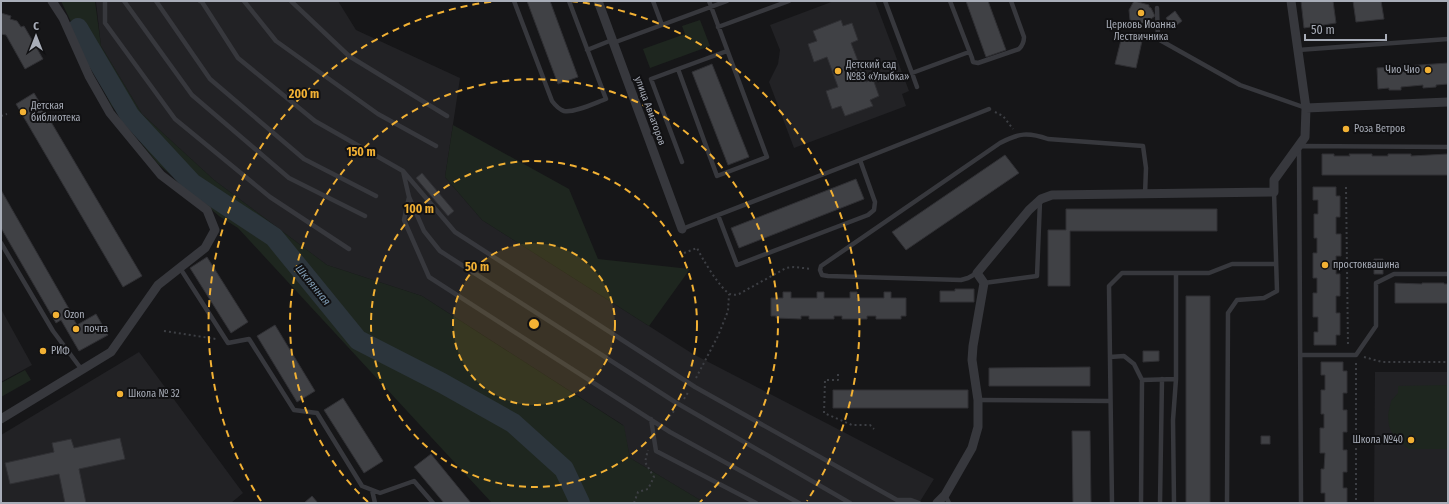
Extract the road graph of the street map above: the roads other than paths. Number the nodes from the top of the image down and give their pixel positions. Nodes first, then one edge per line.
1 (52, 1) edge
2 (105, 1) edge
3 (124, 1) edge
4 (156, 1) edge
5 (200, 1) edge
6 (244, 1) edge
7 (291, 1) edge
8 (514, 1) edge
9 (569, 1) edge
10 (598, 1) edge
11 (653, 1) edge
12 (708, 1) edge
13 (727, 1) edge
14 (789, 1) edge
15 (885, 1) edge
16 (950, 1) edge
17 (1011, 1) edge
18 (1291, 1) edge
19 (711, 7) junction
20 (1157, 8) dead end
21 (662, 25) junction
22 (718, 27) junction
23 (1448, 39) edge
24 (612, 42) junction
25 (587, 50) junction
26 (1298, 50) junction
27 (727, 51) junction
28 (969, 52) junction
29 (678, 69) junction
30 (912, 73) junction
31 (917, 88) dead end
32 (1448, 102) edge
33 (1306, 108) junction
34 (989, 109) road end
35 (447, 116) dead end
36 (436, 146) dead end
37 (1299, 146) junction
38 (1448, 147) edge
39 (860, 160) junction
40 (682, 162) dead end
41 (403, 171) junction
42 (1274, 192) junction
43 (1145, 195) junction
44 (376, 196) dead end
45 (409, 197) junction
46 (1040, 199) junction
47 (718, 215) junction
48 (365, 216) dead end
49 (682, 229) joint
50 (1, 243) edge
51 (349, 249) dead end
52 (1276, 264) junction
53 (180, 268) junction
54 (977, 272) junction
55 (1176, 273) junction
56 (1448, 274) edge
57 (984, 283) junction
58 (1300, 355) junction
59 (1110, 357) junction
60 (82, 370) junction
61 (1162, 379) junction
62 (1176, 379) junction
63 (1142, 380) junction
64 (978, 400) junction
65 (1110, 401) junction
66 (1, 419) edge
67 (651, 419) junction
68 (372, 490) junction
69 (947, 499) edge
70 (376, 503) edge
71 (433, 503) edge
72 (756, 503) edge
73 (799, 503) edge
74 (850, 503) edge
75 (919, 503) edge
76 (937, 503) edge
77 (1112, 503) edge
78 (1141, 503) edge
79 (1160, 503) edge
80 (1174, 503) edge
81 (1227, 503) edge
82 (1301, 503) edge

1 - 53 street
2 - 51 lane
3 - 48 lane
4 - 44 lane
5 - 41 lane
6 - 36 lane
7 - 35 lane
8 - 25 lane
9 - 25 lane
10 - 24 street, улица Авиаторов
11 - 21 lane
12 - 19 lane
13 - 19 lane
14 - 22 lane
15 - 30 lane
16 - 28 lane
17 - 28 lane
18 - 26 street
19 - 21 lane
19 - 22 lane
20 - 33 lane
21 - 24 lane
22 - 27 lane
23 - 26 lane
24 - 25 lane
24 - 49 street, улица Авиаторов
26 - 33 street
27 - 29 lane
27 - 29 lane
28 - 30 lane
29 - 40 lane
30 - 31 lane
32 - 33 street
33 - 37 street
34 - 39 lane
37 - 38 lane
37 - 42 street
37 - 58 lane
39 - 47 lane
39 - 47 lane
41 - 45 lane
41 - 75 lane
42 - 43 street
42 - 52 lane
43 - 46 street
43 - 54 lane
45 - 67 lane
45 - 74 lane
46 - 54 street
46 - 57 lane
47 - 49 lane
50 - 60 lane
52 - 55 lane
52 - 81 lane
53 - 60 street
53 - 68 lane
54 - 57 street
55 - 59 lane
55 - 62 lane
56 - 58 lane
57 - 64 street
58 - 82 lane
59 - 63 lane
59 - 65 lane
60 - 66 street
61 - 62 lane
61 - 63 lane
61 - 79 lane
62 - 80 lane
63 - 78 lane
64 - 65 lane
64 - 69 street
65 - 77 lane
67 - 72 lane
67 - 73 lane
68 - 70 lane
68 - 71 lane
69 - 76 street

